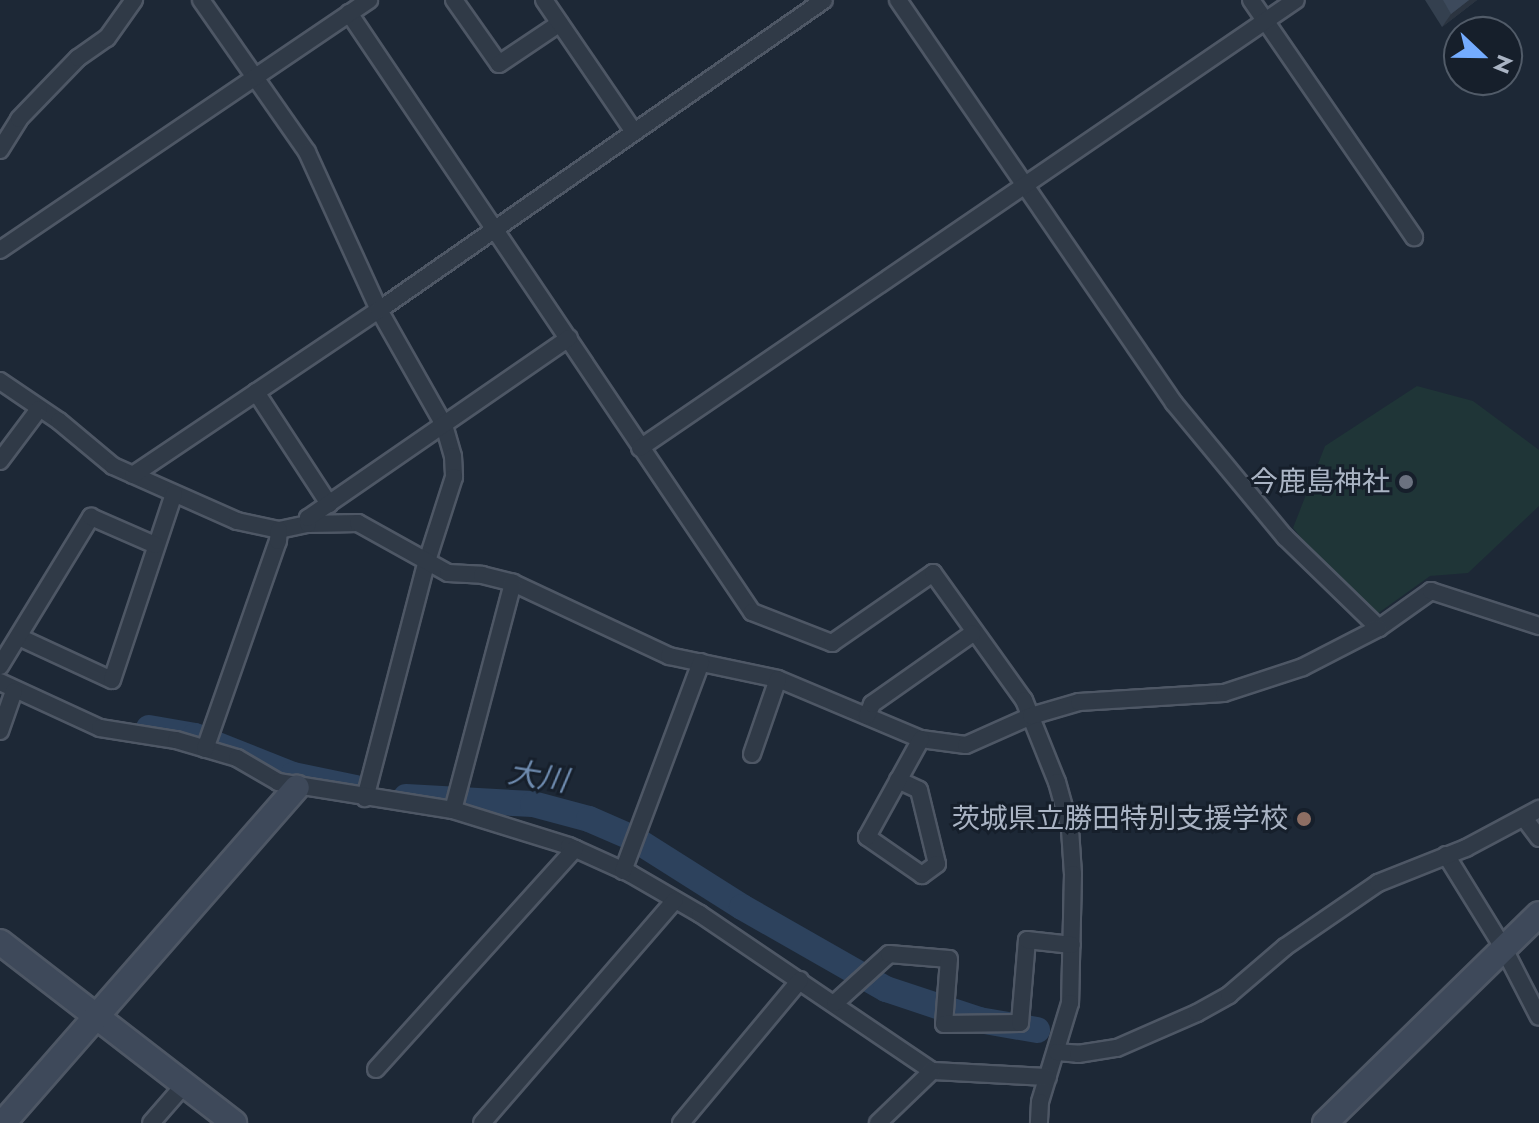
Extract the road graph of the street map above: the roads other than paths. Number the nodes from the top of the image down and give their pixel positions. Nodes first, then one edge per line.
1 (134, 0) edge
2 (201, 0) edge
3 (369, 0) edge
4 (454, 0) edge
5 (544, 0) edge
6 (824, 0) edge
7 (898, 0) edge
8 (1251, 0) edge
9 (1296, 0) edge
10 (349, 13) junction
11 (1266, 21) junction
12 (560, 23) junction
13 (253, 77) junction
14 (634, 132) junction
15 (0, 150) edge
16 (1024, 185) junction
17 (493, 228) junction
18 (1414, 237) dead end
19 (0, 250) edge
20 (379, 310) junction
21 (569, 338) junction
22 (0, 381) edge
23 (256, 392) junction
24 (39, 409) junction
25 (444, 425) junction
26 (640, 448) junction
27 (0, 461) edge
28 (133, 475) junction
29 (174, 494) junction
30 (329, 504) junction
31 (308, 524) junction
32 (279, 530) junction
33 (155, 545) junction
34 (426, 564) junction
35 (513, 583) junction
36 (1539, 626) edge
37 (1379, 628) junction
38 (973, 633) junction
39 (19, 637) junction
40 (701, 662) junction
41 (0, 666) edge
42 (778, 679) junction
43 (7, 687) edge
44 (867, 716) junction
45 (1031, 716) junction
46 (0, 731) edge
47 (921, 739) junction
48 (205, 749) junction
49 (752, 754) dead end
50 (898, 780) junction
51 (297, 787) junction
52 (365, 798) junction
53 (1539, 809) edge
54 (453, 810) junction
55 (1524, 818) junction
56 (1539, 838) edge
57 (575, 849) junction
58 (1446, 855) junction
59 (623, 871) junction
60 (674, 901) junction
61 (1539, 914) edge
62 (0, 942) edge
63 (1072, 945) junction
64 (1504, 949) junction
65 (800, 980) junction
66 (835, 1003) junction
67 (95, 1014) junction
68 (1539, 1017) edge
69 (1057, 1052) junction
70 (376, 1069) dead end
71 (932, 1071) junction
72 (1048, 1077) junction
73 (185, 1084) junction
74 (3, 1123) edge
75 (151, 1123) edge
76 (234, 1123) edge
77 (482, 1123) edge
78 (681, 1123) edge
79 (878, 1123) edge
80 (1039, 1123) edge
81 (1325, 1123) edge

1 - 15 street
2 - 13 street
3 - 10 street
4 - 12 street
5 - 12 street
6 - 14 street
7 - 16 street
8 - 11 street
9 - 11 street
10 - 13 street
10 - 17 street
11 - 16 street
11 - 18 street
12 - 14 street
13 - 19 street
13 - 20 street
14 - 17 street
16 - 26 street
16 - 37 street
17 - 20 street
17 - 21 street
20 - 23 street
20 - 25 street
21 - 25 street
21 - 26 street
22 - 24 street
23 - 28 street
23 - 30 street
24 - 27 street
24 - 28 street
25 - 30 street
25 - 34 street
26 - 38 street
28 - 29 street
29 - 32 street
29 - 33 street
30 - 31 street
31 - 32 street
31 - 34 street
32 - 48 street
33 - 39 street
33 - 39 street
34 - 35 street
34 - 52 street
35 - 40 street
35 - 54 street
36 - 37 street
37 - 45 street
38 - 44 street
38 - 45 street
39 - 41 street
40 - 42 street
40 - 59 street
42 - 44 street
42 - 49 street
43 - 46 street
43 - 48 street
44 - 47 street
45 - 47 street
45 - 63 street
47 - 50 street
48 - 51 street
50 - 50 street
51 - 52 street
51 - 67 street
52 - 54 street
53 - 55 street
54 - 57 street
55 - 56 street
55 - 58 street
57 - 59 street
57 - 70 street
58 - 64 street
58 - 69 street
59 - 60 street
60 - 65 street
60 - 77 street
61 - 64 street
62 - 67 street
63 - 66 street
63 - 69 street
64 - 68 street
64 - 81 street
65 - 66 street
65 - 78 street
66 - 71 street
67 - 73 street
67 - 74 street
69 - 72 street
71 - 72 street
71 - 79 street
72 - 80 street
73 - 75 street
73 - 76 street

